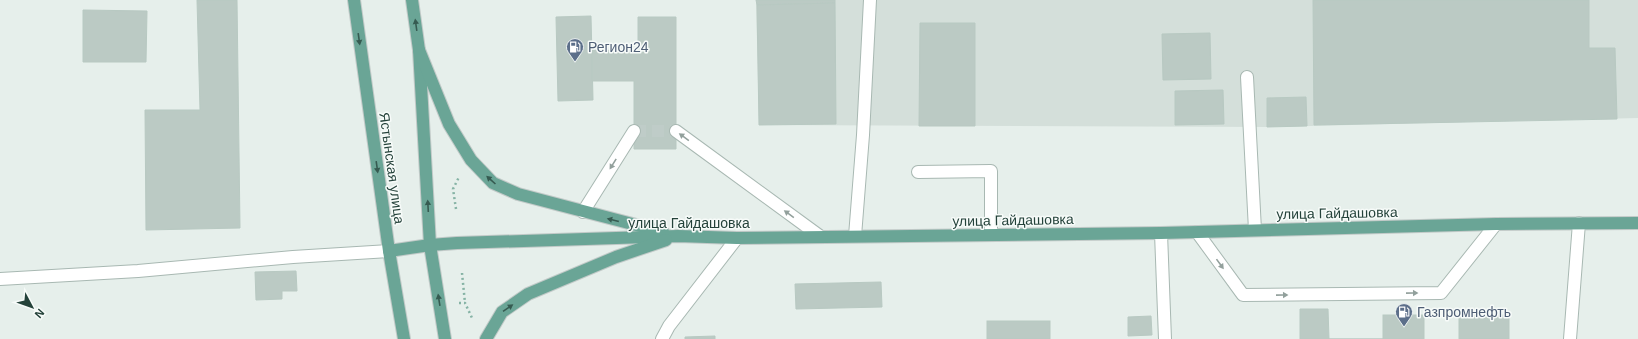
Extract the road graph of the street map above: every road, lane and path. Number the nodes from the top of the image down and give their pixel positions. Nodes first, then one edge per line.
1 (354, 0) edge
2 (412, 0) edge
3 (870, 0) edge
4 (419, 50) junction
5 (1247, 77) dead end
6 (634, 131) dead end
7 (676, 131) tunnel mouth
8 (462, 171) dead end
9 (918, 172) dead end
10 (456, 209) dead end
11 (583, 212) junction
12 (1579, 223) junction
13 (1638, 223) edge
14 (1496, 224) junction
15 (1255, 230) junction
16 (1197, 232) junction
17 (1161, 233) junction
18 (991, 235) junction
19 (678, 236) junction
20 (856, 236) junction
21 (821, 237) junction
22 (737, 238) junction
23 (430, 245) junction
24 (389, 251) junction
25 (462, 273) dead end
26 (0, 279) edge
27 (465, 302) junction
28 (458, 303) dead end
29 (473, 320) dead end
30 (404, 339) edge
31 (445, 339) edge
32 (486, 339) edge
33 (662, 339) edge
34 (1165, 339) edge
35 (1570, 339) edge

1 -> 24 main road, Ястынская улица
4 -> 2 main road, Ястынская улица
3 - 20 lane
11 -> 4 main road
23 -> 4 main road, Ястынская улица
5 - 15 lane
6 -> 11 lane
21 -> 7 lane
8 - 10 path
9 - 18 lane
19 -> 11 main road
12 - 13 main road, улица Гайдашовка
12 - 14 main road, улица Гайдашовка
12 - 35 lane
14 - 15 main road, улица Гайдашовка
16 -> 14 lane
15 - 16 main road, улица Гайдашовка
16 - 17 main road, улица Гайдашовка
17 - 18 main road, улица Гайдашовка
17 - 34 lane
18 - 20 main road, улица Гайдашовка
19 - 22 main road, улица Гайдашовка
19 - 23 main road, улица Гайдашовка
32 -> 19 main road
20 - 21 main road, улица Гайдашовка
21 - 22 main road, улица Гайдашовка
22 - 33 lane
23 - 24 main road, улица Гайдашовка
31 -> 23 main road, Ястынская улица
24 - 26 lane
24 - 30 main road, Ястынская улица
25 - 27 path
27 - 28 path
27 - 29 path

